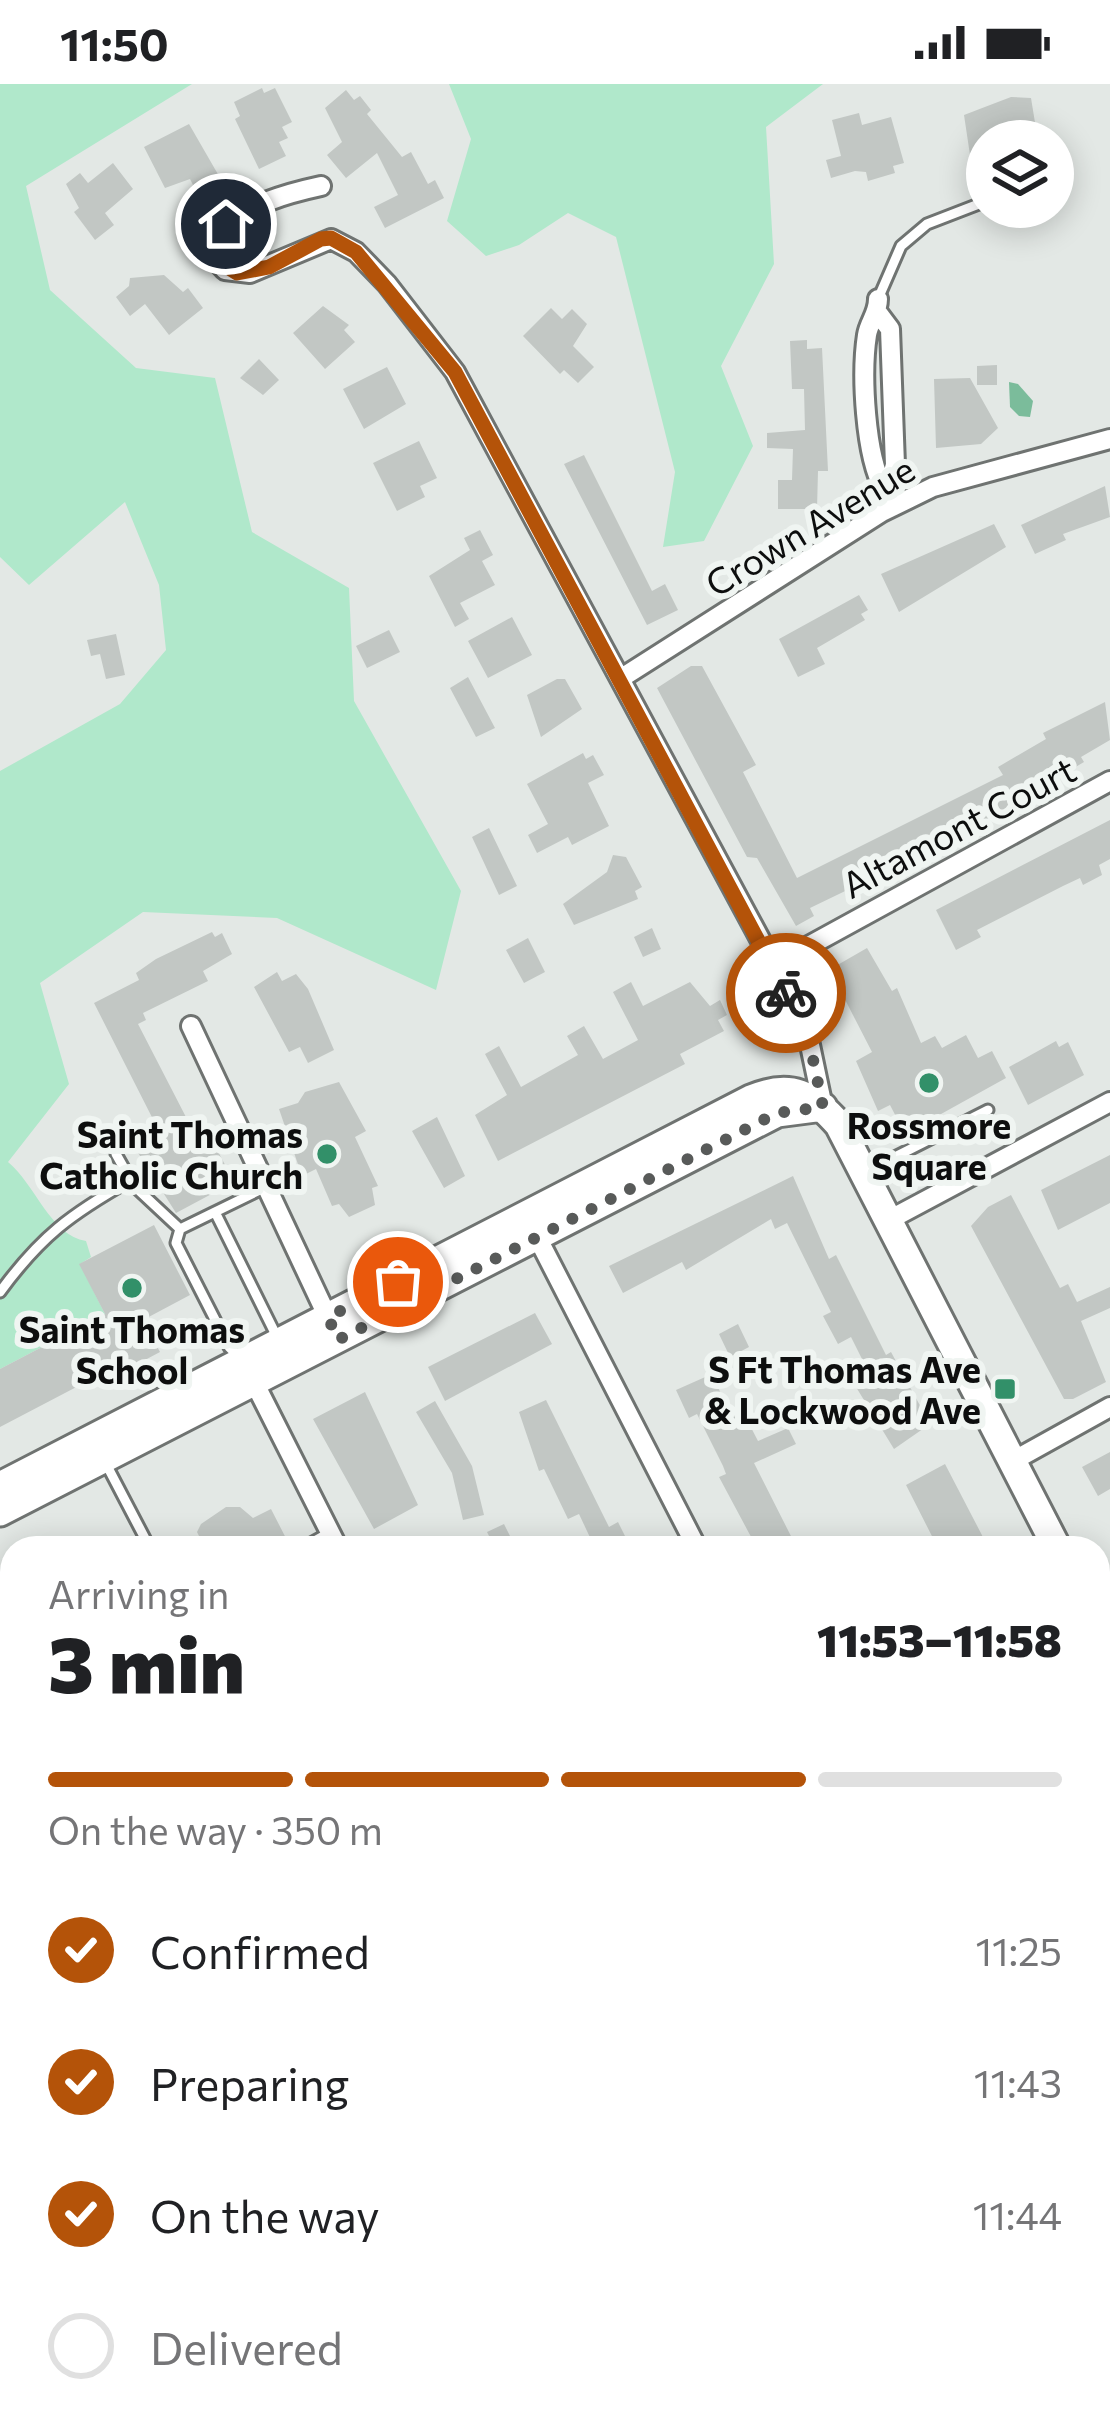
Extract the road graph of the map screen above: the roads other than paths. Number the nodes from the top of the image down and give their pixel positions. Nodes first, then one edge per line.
1 (321, 186) dead end
2 (966, 209) edge
3 (878, 306) joint
4 (1110, 439) edge
5 (882, 512) junction
6 (622, 677) junction
7 (1110, 782) edge
8 (774, 964) junction
9 (191, 1026) dead end
10 (1110, 1102) edge
11 (823, 1107) junction
12 (988, 1110) dead end
13 (116, 1154) dead end
14 (862, 1173) junction
15 (131, 1180) junction
16 (266, 1187) junction
17 (215, 1212) junction
18 (887, 1221) junction
19 (531, 1227) junction
20 (180, 1229) junction
21 (0, 1292) edge
22 (333, 1328) junction
23 (280, 1343) junction
24 (250, 1374) junction
25 (1110, 1407) edge
26 (99, 1450) junction
27 (1011, 1462) junction
28 (1, 1491) edge
29 (144, 1536) edge
30 (332, 1536) edge
31 (691, 1536) edge
32 (1051, 1536) edge

1 - 6 street
2 - 3 lane
3 - 5 street
4 - 5 street, Crown Avenue
5 - 6 street, Crown Avenue
6 - 8 street
7 - 8 street, Altamont Court
8 - 11 street
9 - 16 street
10 - 18 street
11 - 14 main road
11 - 19 main road
12 - 14 lane
13 - 15 lane
14 - 18 main road
15 - 20 lane
15 - 21 lane
16 - 17 lane
16 - 22 street
17 - 20 lane
17 - 23 lane
18 - 27 main road
19 - 22 main road
19 - 31 street
20 - 24 lane
22 - 23 main road
22 - 24 main road
23 - 24 main road
24 - 26 main road
24 - 30 street
25 - 27 street
26 - 28 main road
26 - 29 lane
27 - 32 main road

